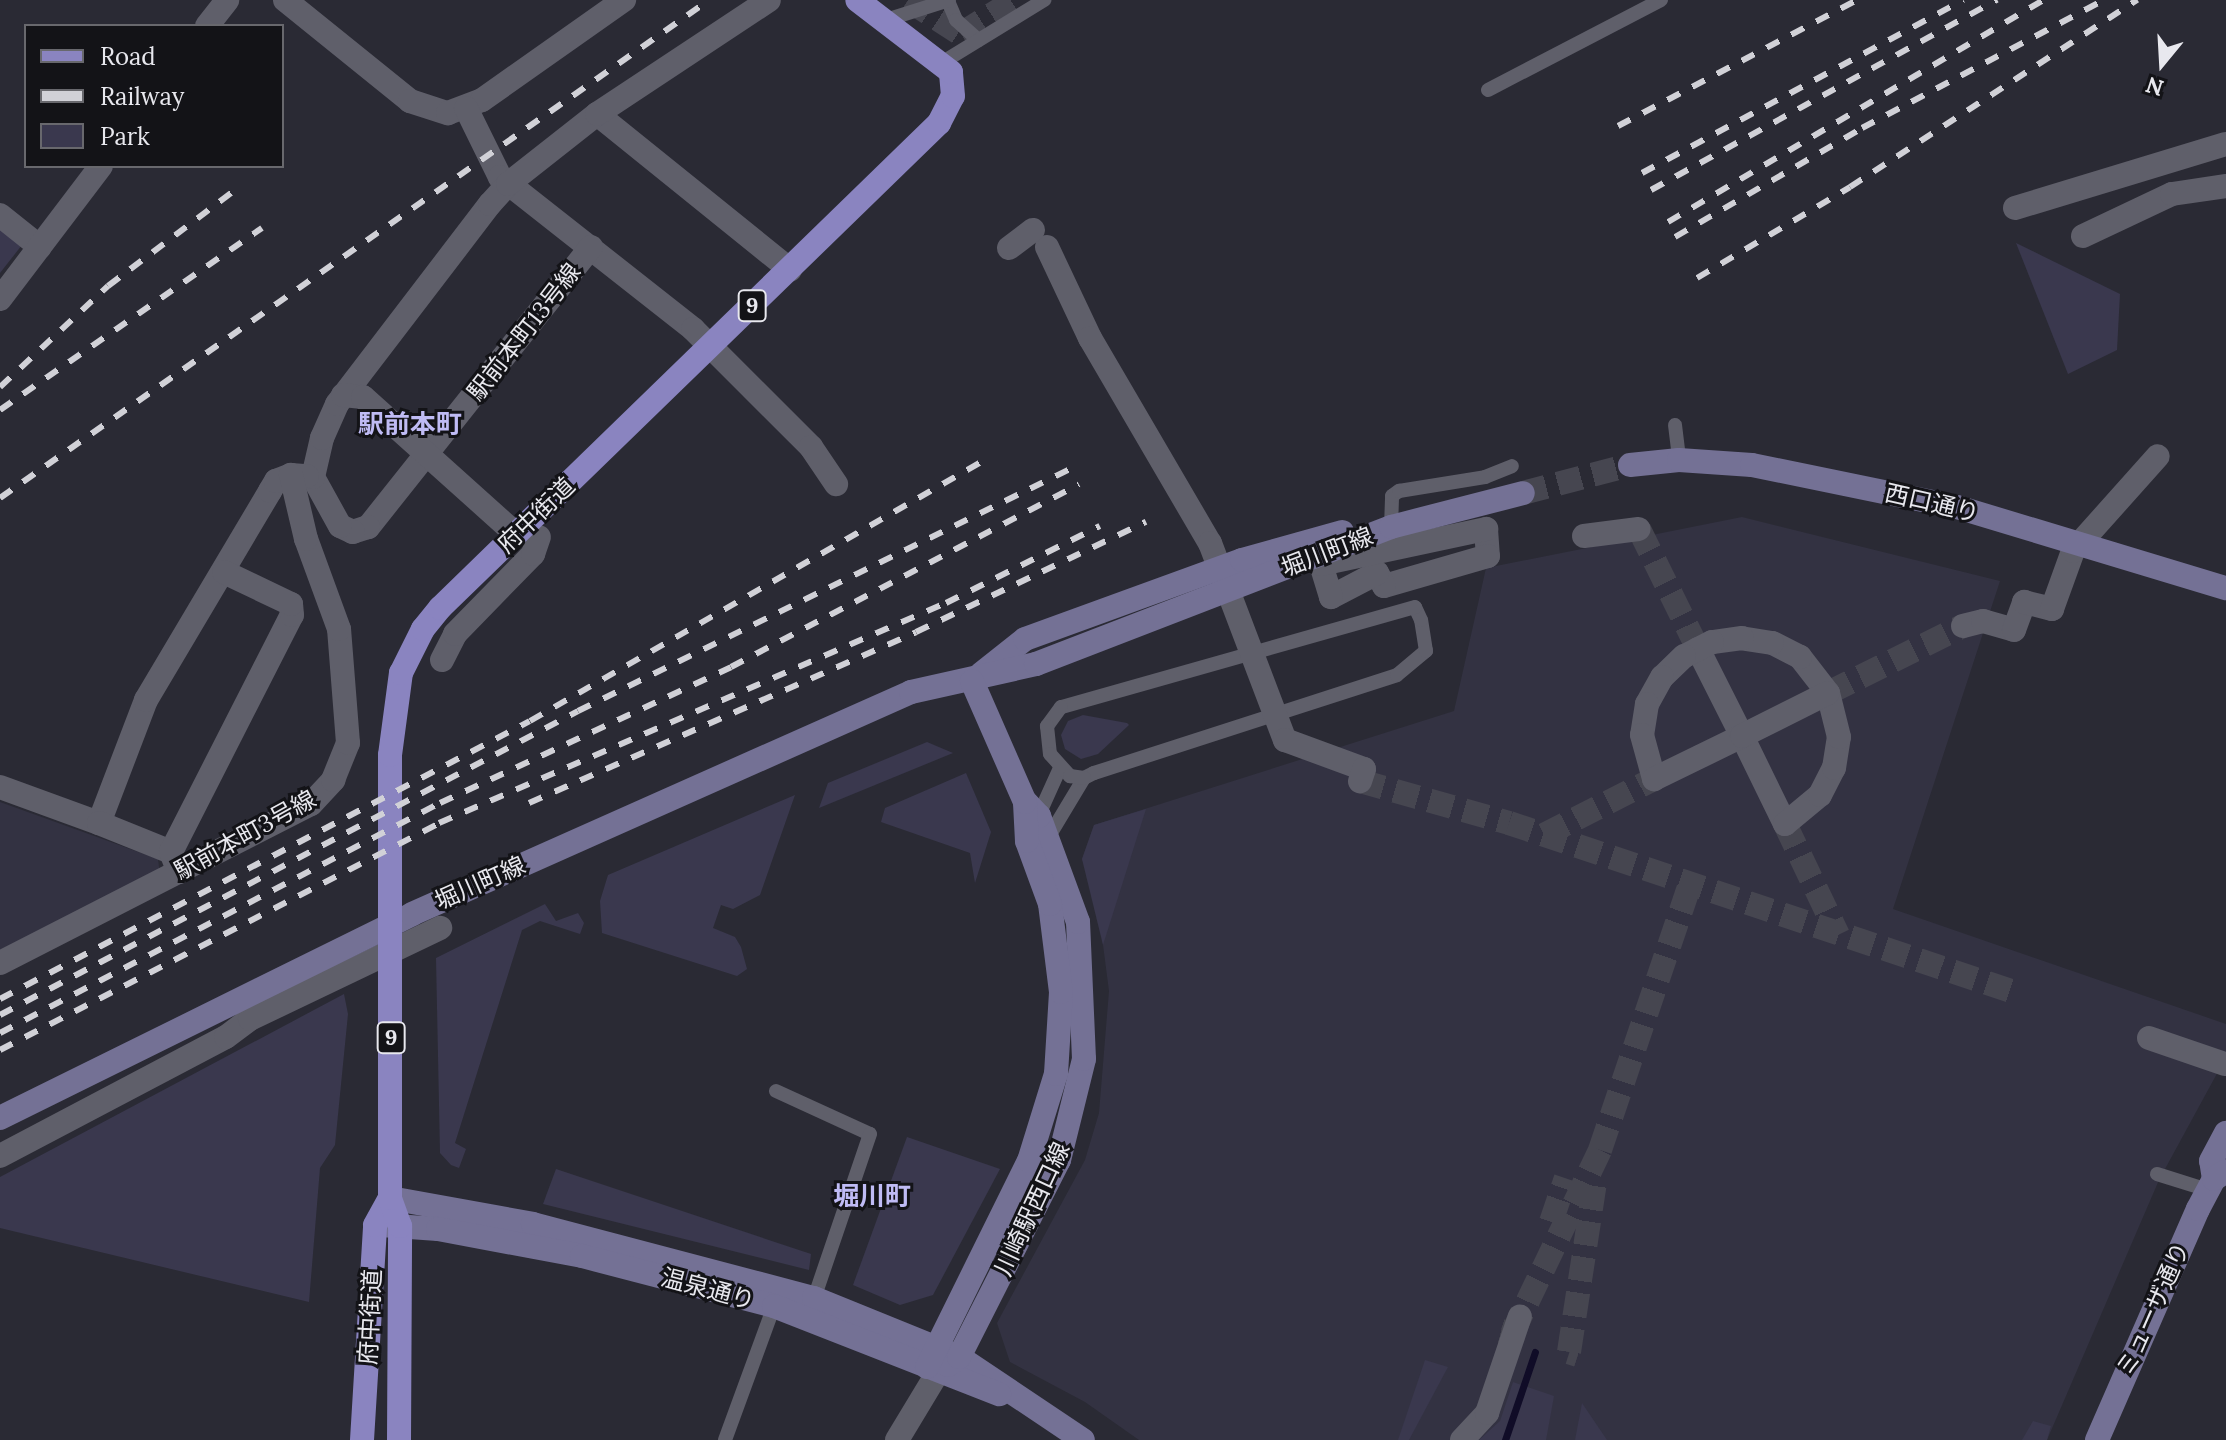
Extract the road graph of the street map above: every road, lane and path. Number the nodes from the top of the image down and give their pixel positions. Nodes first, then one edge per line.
1 (227, 0) edge
2 (285, 0) edge
3 (624, 0) edge
4 (769, 0) edge
5 (948, 0) edge
6 (1044, 0) edge
7 (1661, 0) edge
8 (872, 6) edge
9 (209, 24) edge
10 (978, 40) junction
11 (943, 62) junction
12 (1488, 90) dead end
13 (466, 108) junction
14 (597, 114) junction
15 (2226, 144) edge
16 (99, 168) edge
17 (508, 184) junction
18 (2226, 186) edge
19 (2015, 208) dead end
20 (0, 215) edge
21 (2083, 236) dead end
22 (40, 247) junction
23 (591, 247) junction
24 (1009, 248) dead end
25 (790, 270) junction
26 (0, 299) edge
27 (710, 346) junction
28 (343, 395) junction
29 (1675, 425) dead end
30 (428, 455) junction
31 (2158, 456) dead end
32 (1679, 460) junction
33 (1630, 465) tunnel mouth
34 (1512, 466) dead end
35 (302, 476) junction
36 (836, 484) dead end
37 (1523, 493) tunnel mouth
38 (1391, 527) junction
39 (1639, 529) dead end
40 (528, 536) junction
41 (1584, 536) dead end
42 (1321, 564) joint
43 (224, 572) junction
44 (2226, 588) edge
45 (1963, 626) tunnel mouth
46 (1698, 649) junction
47 (442, 660) dead end
48 (972, 681) junction
49 (1828, 693) junction
50 (1742, 736) junction
51 (1060, 768) junction
52 (1084, 778) junction
53 (1360, 781) tunnel mouth
54 (0, 787) edge
55 (99, 823) junction
56 (1035, 824) junction
57 (175, 862) junction
58 (440, 928) dead end
59 (0, 963) edge
60 (363, 982) dead end
61 (248, 1008) junction
62 (226, 1037) junction
63 (2149, 1038) dead end
64 (2225, 1064) edge
65 (776, 1091) dead end
66 (0, 1118) edge
67 (2226, 1133) edge
68 (0, 1156) edge
69 (2157, 1174) dead end
70 (2219, 1180) edge
71 (390, 1198) junction
72 (375, 1225) junction
73 (400, 1226) junction
74 (774, 1306) junction
75 (810, 1308) junction
76 (1520, 1316) tunnel mouth
77 (940, 1361) junction
78 (362, 1440) edge
79 (399, 1440) edge
80 (725, 1440) edge
81 (897, 1440) edge
82 (1083, 1440) edge
83 (1462, 1440) edge
84 (2097, 1440) edge

1 - 9 street
2 - 13 street
3 - 13 street
4 - 14 street
5 - 8 lane
5 - 10 lane
6 - 10 lane
7 - 12 lane
8 - 11 main road
10 - 11 lane
11 - 25 main road, 府中街道 / 9
13 - 17 street
14 - 17 street
14 - 25 street
15 - 19 street
16 - 22 street
17 - 23 street
17 - 28 street
18 - 21 street
20 - 22 street
22 - 26 street
23 - 27 street
23 - 30 street, 駅前本町13号線
24 - 53 street
25 - 27 main road, 府中街道 / 9
27 - 36 street
27 - 40 main road, 府中街道 / 9
28 - 30 street
28 - 35 street
29 - 32 lane
30 - 35 street, 駅前本町13号線
30 - 40 street
31 - 45 street
32 - 33 street, 西口通り
32 - 44 street, 西口通り
34 - 38 lane
35 - 43 street
35 - 57 street, 駅前本町3号線
37 - 38 street
38 - 48 street, 堀川町線
39 - 41 street
40 - 47 street
40 - 71 main road, 府中街道 / 9
42 - 42 street
43 - 55 street
43 - 57 street
46 - 49 street
46 - 50 street
46 - 50 street
48 - 56 street, 川崎駅西口線
48 - 61 street, 堀川町線
49 - 50 street
49 - 50 street
51 - 52 lane
51 - 52 lane
51 - 56 lane
52 - 56 lane
54 - 55 street
55 - 57 street
56 - 77 street, 川崎駅西口線
57 - 59 street, 駅前本町3号線
58 - 61 street
60 - 62 street
61 - 62 street
61 - 66 street, 堀川町線
62 - 68 street
63 - 64 street
65 - 75 lane
67 - 70 street, ミューザ通り
69 - 70 lane
70 - 84 street, ミューザ通り
71 - 72 main road, 府中街道 / 9
71 - 73 main road, 府中街道 / 9
71 - 75 street, 温泉通り
72 - 73 street, 温泉通り
72 - 78 main road, 府中街道 / 9
73 - 74 street, 温泉通り
73 - 79 main road, 府中街道 / 9
74 - 75 street, 温泉通り
74 - 80 lane
75 - 77 street, 温泉通り
76 - 83 street
77 - 81 street
77 - 82 street, 温泉通り

